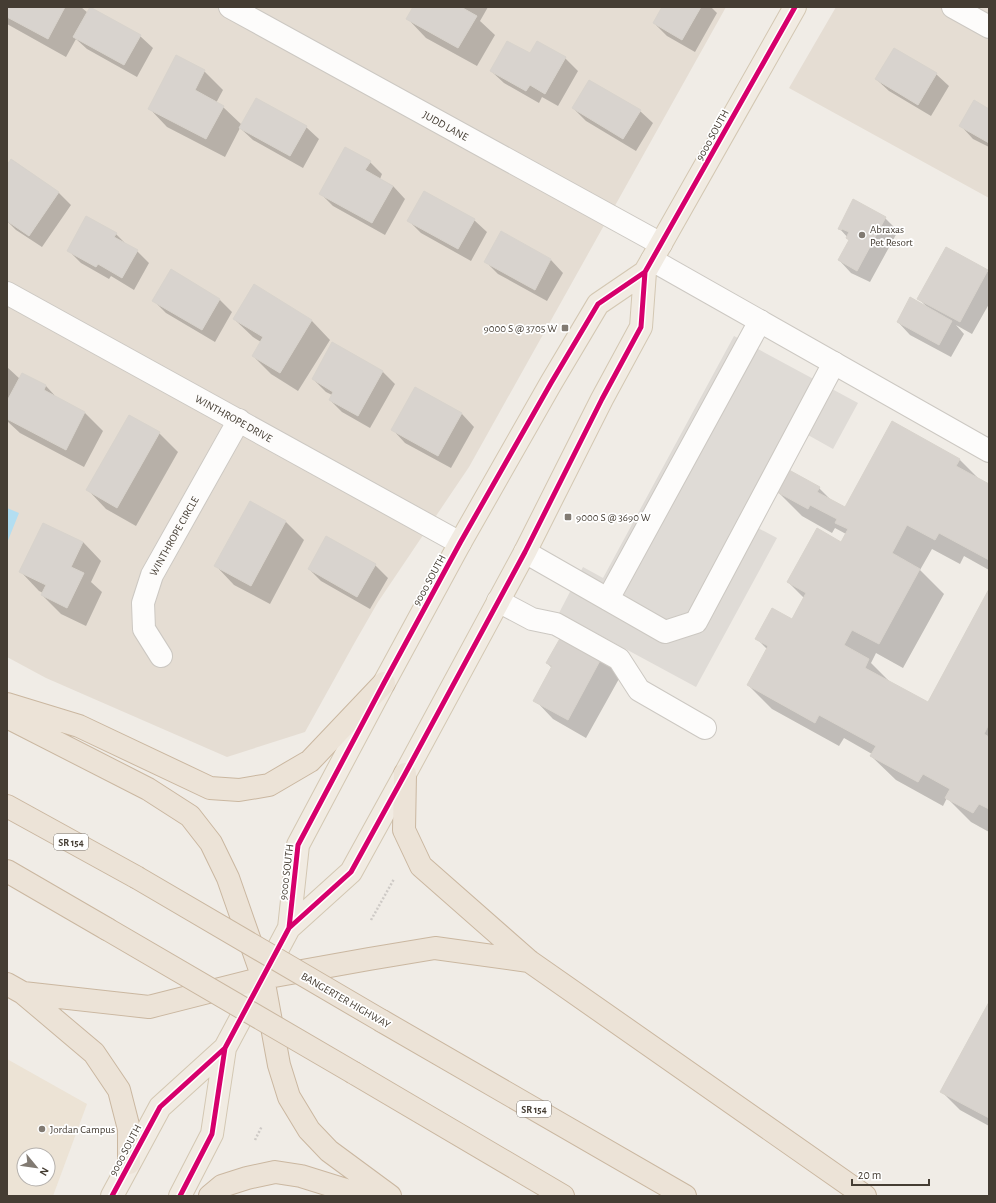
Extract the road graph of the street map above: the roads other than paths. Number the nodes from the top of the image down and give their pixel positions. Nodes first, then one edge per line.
1 (230, 7) edge
2 (795, 7) edge
3 (954, 7) edge
4 (989, 27) edge
5 (653, 259) junction
6 (7, 293) edge
7 (760, 321) junction
8 (834, 364) junction
9 (239, 420) junction
10 (989, 451) edge
11 (460, 543) junction
12 (525, 552) junction
13 (608, 599) junction
14 (498, 602) junction
15 (161, 656) dead end
16 (384, 683) junction
17 (7, 704) edge
18 (7, 717) edge
19 (705, 728) dead end
20 (405, 774) junction
21 (7, 806) edge
22 (7, 871) edge
23 (289, 928) junction
24 (529, 961) junction
25 (263, 978) junction
26 (15, 989) edge
27 (225, 1048) junction
28 (129, 1163) junction
29 (112, 1196) edge
30 (180, 1196) edge
31 (210, 1196) edge
32 (365, 1196) edge
33 (390, 1196) edge
34 (563, 1196) edge
35 (685, 1196) edge
36 (865, 1196) edge

1 - 5 street, JUDD LANE
2 - 5 main road, 9000 SOUTH
3 - 4 street
5 - 7 street, JUDD LANE
5 - 11 main road, 9000 SOUTH
5 - 12 main road, 9000 SOUTH
6 - 9 street, WINTHROPE DRIVE
7 - 8 street, JUDD LANE
7 - 13 street
8 - 10 street, JUDD LANE
8 - 13 street
9 - 11 street, WINTHROPE DRIVE
9 - 15 street, WINTHROPE CIRCLE
11 - 16 main road, 9000 SOUTH
12 - 13 street
12 - 14 main road, 9000 SOUTH
14 - 19 street
14 - 20 main road, 9000 SOUTH
16 - 17 highway
16 - 23 main road, 9000 SOUTH
18 - 25 highway
20 - 23 main road, 9000 SOUTH
20 - 24 highway
21 - 35 highway, BANGERTER HIGHWAY / SR 154, bridge
22 - 34 highway, bridge
23 - 25 main road, 9000 SOUTH
24 - 25 highway
24 - 36 highway
25 - 26 highway
25 - 27 main road, 9000 SOUTH
25 - 33 highway
26 - 28 highway
27 - 28 main road, 9000 SOUTH
27 - 30 main road, 9000 SOUTH
28 - 29 main road, 9000 SOUTH
31 - 32 highway

